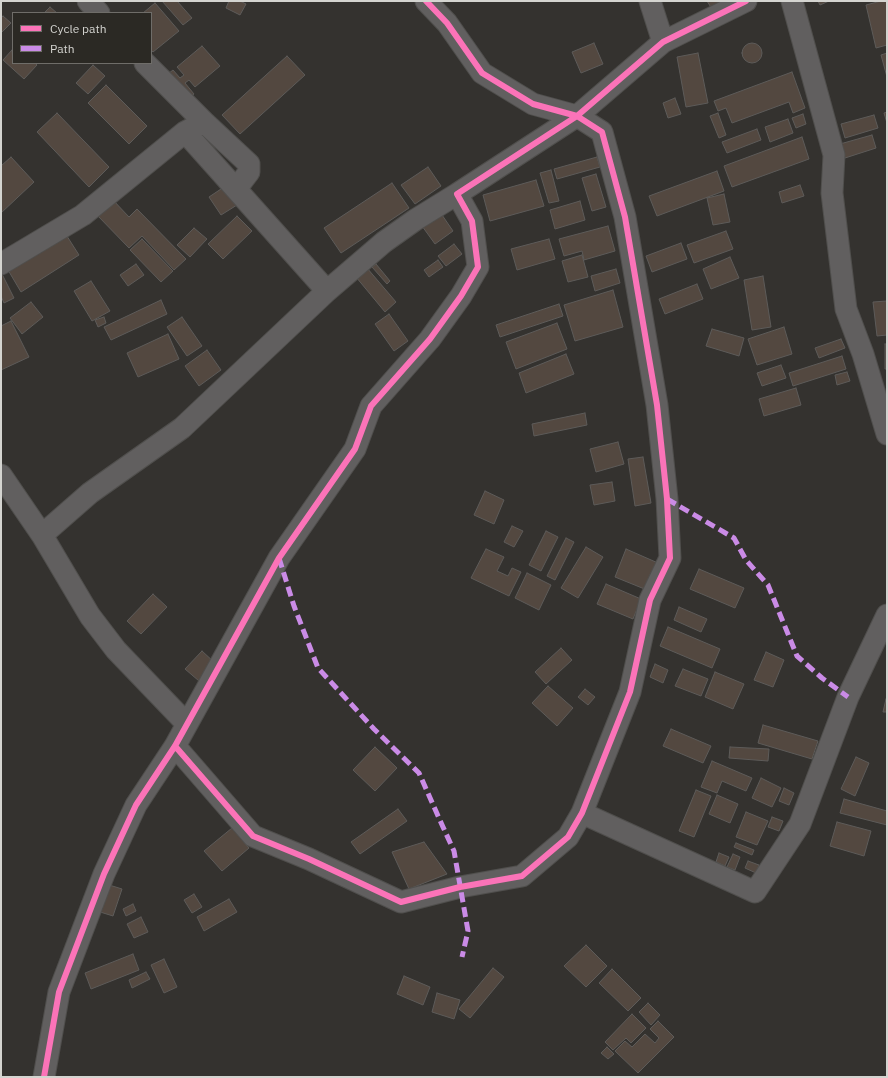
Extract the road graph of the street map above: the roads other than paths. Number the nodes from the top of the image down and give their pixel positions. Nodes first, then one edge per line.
1 (88, 1) edge
2 (426, 1) edge
3 (650, 1) edge
4 (746, 1) edge
5 (792, 1) edge
6 (98, 12) edge
7 (663, 42) junction
8 (146, 64) edge
9 (577, 116) junction
10 (204, 122) junction
11 (185, 132) junction
12 (236, 189) junction
13 (457, 194) junction
14 (1, 264) edge
15 (327, 291) junction
16 (887, 434) edge
17 (1, 475) edge
18 (42, 535) junction
19 (887, 616) edge
20 (187, 724) junction
21 (175, 746) junction
22 (582, 813) junction
23 (44, 1077) edge

1 - 6 street
2 - 9 street
3 - 7 street
4 - 7 street
5 - 16 street
7 - 9 street
8 - 10 street
9 - 13 street
9 - 22 street
10 - 11 street
10 - 12 street
11 - 12 street
11 - 14 street
12 - 15 street
13 - 15 street
13 - 20 street
15 - 18 street
17 - 18 street
18 - 20 street
19 - 22 street
20 - 21 street
21 - 22 street
21 - 23 street

